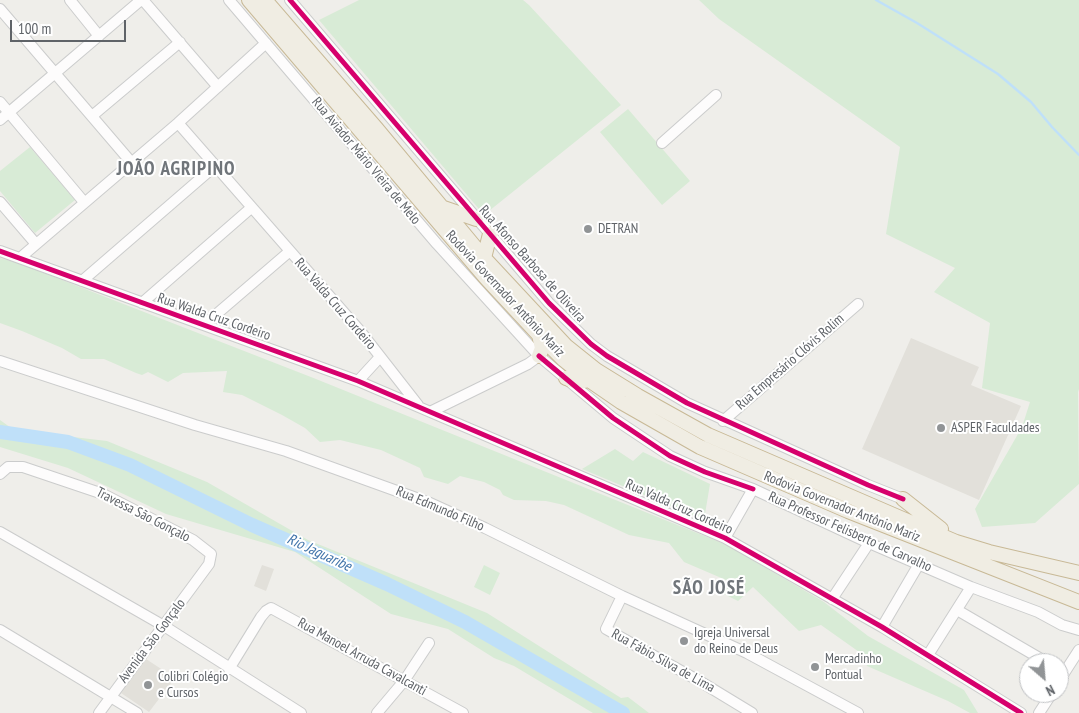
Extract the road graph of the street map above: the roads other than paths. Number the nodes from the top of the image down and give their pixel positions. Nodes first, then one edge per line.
1 (70, 0) edge
2 (142, 0) edge
3 (229, 0) edge
4 (249, 0) edge
5 (266, 0) edge
6 (290, 0) edge
7 (0, 9) edge
8 (99, 36) junction
9 (180, 42) junction
10 (266, 43) junction
11 (55, 73) junction
12 (218, 87) junction
13 (716, 95) dead end
14 (0, 102) edge
15 (9, 113) junction
16 (92, 116) junction
17 (0, 120) edge
18 (178, 123) junction
19 (662, 143) dead end
20 (131, 162) junction
21 (215, 166) junction
22 (0, 202) edge
23 (84, 202) junction
24 (251, 208) junction
25 (443, 208) junction
26 (476, 219) junction
27 (490, 234) junction
28 (36, 244) junction
29 (0, 251) edge
30 (290, 251) junction
31 (20, 258) junction
32 (484, 258) junction
33 (82, 281) junction
34 (142, 303) junction
35 (858, 304) dead end
36 (205, 324) junction
37 (539, 335) junction
38 (539, 356) junction
39 (380, 357) junction
40 (0, 361) edge
41 (566, 378) junction
42 (589, 380) junction
43 (358, 381) junction
44 (419, 406) junction
45 (432, 411) junction
46 (723, 421) junction
47 (0, 474) edge
48 (753, 489) junction
49 (903, 498) joint
50 (0, 532) edge
51 (725, 538) junction
52 (869, 543) junction
53 (989, 552) junction
54 (919, 564) junction
55 (205, 569) joint
56 (1079, 573) edge
57 (971, 587) junction
58 (622, 596) junction
59 (832, 599) junction
60 (1079, 602) edge
61 (957, 610) junction
62 (164, 626) junction
63 (882, 627) junction
64 (0, 630) edge
65 (1079, 630) edge
66 (428, 643) dead end
67 (1079, 650) edge
68 (1031, 653) edge
69 (928, 655) junction
70 (1069, 663) edge
71 (229, 669) junction
72 (404, 681) junction
73 (110, 697) junction
74 (99, 713) edge
75 (137, 713) edge
76 (301, 713) edge
77 (378, 713) edge
78 (463, 713) edge
79 (752, 713) edge
80 (858, 713) edge
81 (1021, 713) edge

1 - 8 street
2 - 8 street
2 - 9 street
3 - 10 street, Rua Aviador Mário Vieira de Melo
4 - 37 highway, Rodovia Governador Antônio Mariz
5 - 25 highway, Rodovia Governador Antônio Mariz
6 - 26 street, Rua Afonso Barbosa de Oliveira
7 - 11 street
8 - 11 street
9 - 12 street
9 - 16 street
10 - 12 street
10 - 38 street, Rua Aviador Mário Vieira de Melo
11 - 15 street
11 - 16 street
12 - 18 street
13 - 19 street
14 - 15 street
15 - 17 street
15 - 23 street
16 - 20 street
18 - 20 street
18 - 21 street, Rua Valda Cruz Cordeiro
20 - 23 street
21 - 24 street, Rua Valda Cruz Cordeiro
21 - 33 street
22 - 28 street
23 - 28 street
24 - 30 street, Rua Valda Cruz Cordeiro
24 - 34 street
25 - 26 highway
25 - 32 highway, Rodovia Governador Antônio Mariz
26 - 27 street, Rua Afonso Barbosa de Oliveira
27 - 32 highway
27 - 46 street, Rua Afonso Barbosa de Oliveira
28 - 31 street
29 - 31 street, Rua Walda Cruz Cordeiro
30 - 36 street
30 - 39 street, Rua Valda Cruz Cordeiro
31 - 33 street, Rua Walda Cruz Cordeiro
32 - 53 highway, Rodovia Governador Antônio Mariz
33 - 34 street, Rua Walda Cruz Cordeiro
34 - 36 street, Rua Walda Cruz Cordeiro
35 - 46 street, Rua Empresário Clóvis Rolim
36 - 43 street, Rua Walda Cruz Cordeiro
37 - 38 highway
37 - 42 highway, Rodovia Governador Antônio Mariz
38 - 41 street, Rua Aviador Mário Vieira de Melo
38 - 45 street
39 - 43 street
39 - 44 street, Rua Valda Cruz Cordeiro
40 - 58 street, Rua Edmundo Filho
41 - 42 highway
41 - 48 street, Rua Aviador Mário Vieira de Melo
42 - 60 highway, Rodovia Governador Antônio Mariz
43 - 44 street, Rua Walda Cruz Cordeiro
44 - 45 street, Rua Valda Cruz Cordeiro
45 - 51 street, Rua Valda Cruz Cordeiro
46 - 49 street, Rua Afonso Barbosa de Oliveira
47 - 55 street, Travessa São Gonçalo
48 - 51 street, Rua Professor Felisberto de Carvalho
48 - 52 street, Rua Professor Felisberto de Carvalho
49 - 53 highway
50 - 62 street
51 - 59 street, Rua Valda Cruz Cordeiro
52 - 54 street, Rua Professor Felisberto de Carvalho
52 - 59 street
53 - 56 highway, Rodovia Governador Antônio Mariz
54 - 57 street, Rua Professor Felisberto de Carvalho
54 - 63 street
55 - 62 street, Avenida São Gonçalo
57 - 61 street
57 - 65 street, Rua Professor Felisberto de Carvalho
58 - 79 street, Rua Fábio Silva de Lima
58 - 80 street, Rua Edmundo Filho
59 - 63 street, Rua Valda Cruz Cordeiro
61 - 68 street
61 - 69 street
62 - 71 street
62 - 73 street, Avenida São Gonçalo
63 - 69 street, Rua Valda Cruz Cordeiro
64 - 73 street
66 - 72 street
67 - 70 street
69 - 81 street, Rua Valda Cruz Cordeiro
71 - 72 street, Rua Manoel Arruda Cavalcanti
71 - 76 street
72 - 77 street
72 - 78 street, Rua Manoel Arruda Cavalcanti
73 - 74 street, Avenida São Gonçalo
73 - 75 street

